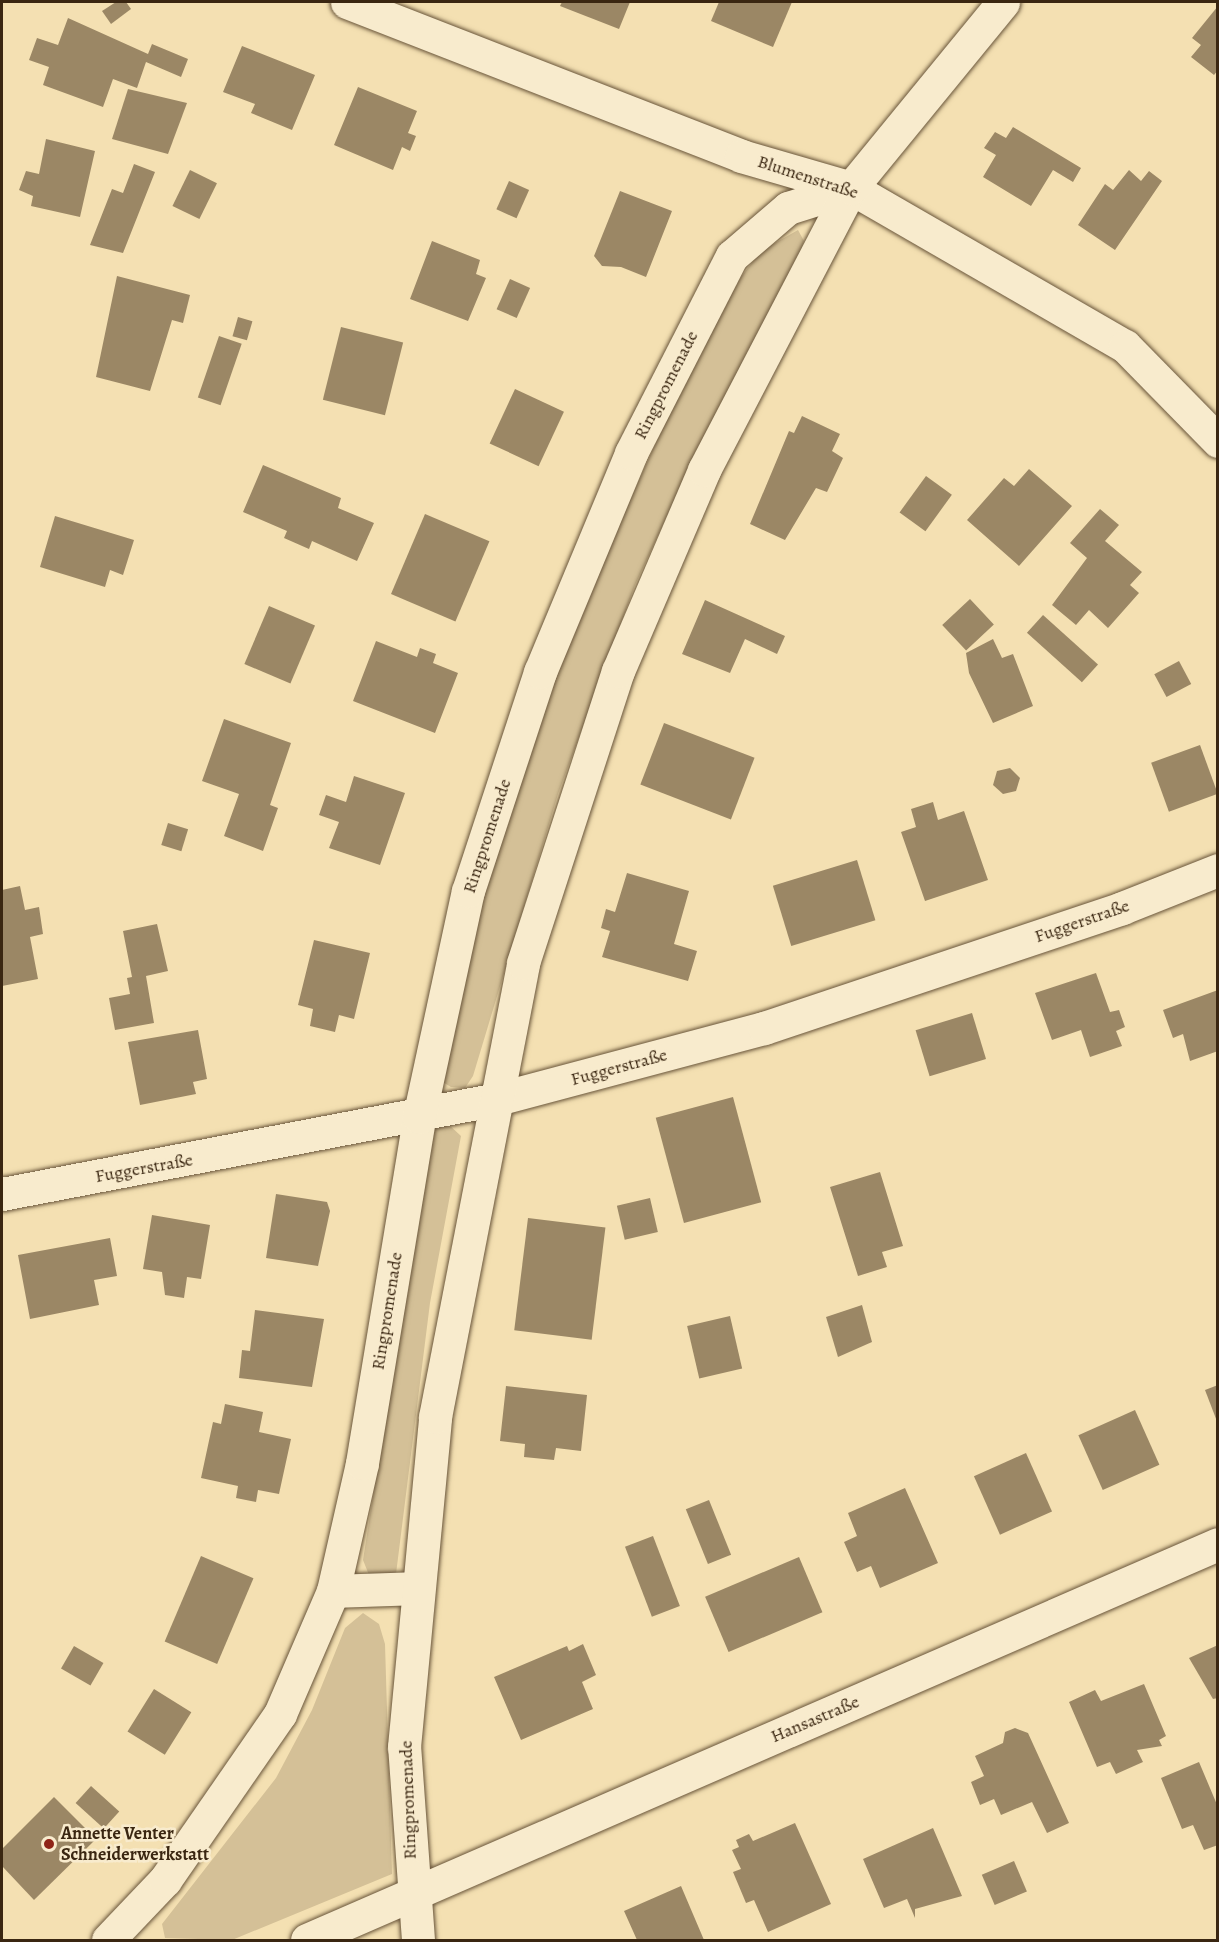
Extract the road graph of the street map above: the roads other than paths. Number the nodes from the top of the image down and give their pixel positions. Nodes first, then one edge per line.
1 (347, 2) edge
2 (1003, 2) edge
3 (851, 188) junction
4 (1218, 441) edge
5 (1218, 870) edge
6 (497, 1099) junction
7 (419, 1117) junction
8 (2, 1194) edge
9 (1218, 1544) edge
10 (418, 1588) junction
11 (333, 1591) junction
12 (412, 1894) junction
13 (108, 1941) edge
14 (307, 1941) edge
15 (418, 1941) edge

1 - 3 street, Blumenstraße
2 - 3 street, Ringpromenade
3 - 4 street, Blumenstraße
3 - 6 street, Ringpromenade
3 - 7 street, Ringpromenade
5 - 6 street, Fuggerstraße
6 - 7 street, Fuggerstraße
6 - 10 street, Ringpromenade
7 - 8 street, Fuggerstraße
7 - 11 street, Ringpromenade
9 - 12 street, Hansastraße
10 - 11 street
10 - 12 street, Ringpromenade
11 - 13 street, Ringpromenade
12 - 14 street, Hansastraße
12 - 15 street, Ringpromenade

